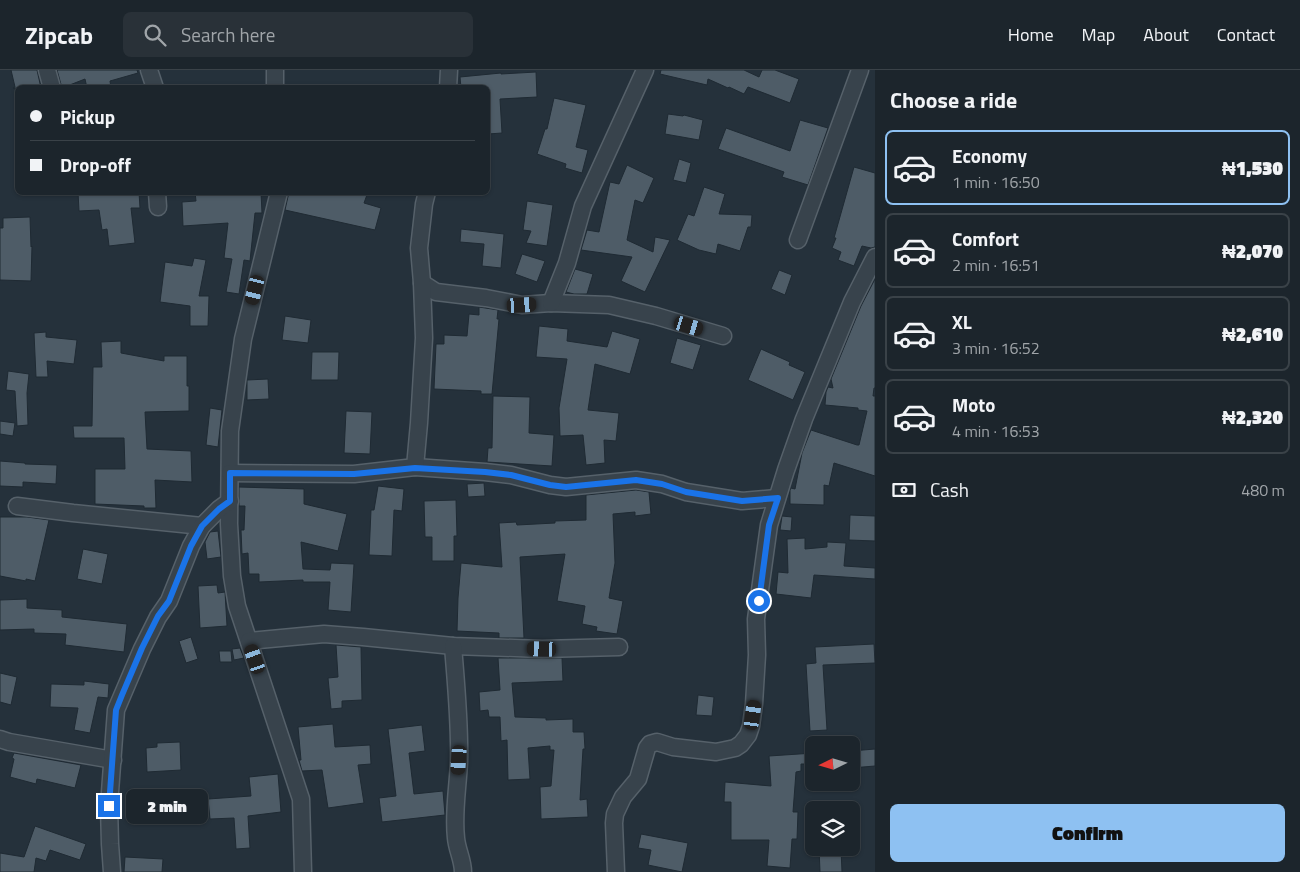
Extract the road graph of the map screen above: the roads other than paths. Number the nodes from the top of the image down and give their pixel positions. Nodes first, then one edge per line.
1 (47, 70) edge
2 (149, 70) edge
3 (274, 70) edge
4 (449, 70) edge
5 (645, 70) edge
6 (860, 70) edge
7 (51, 85) edge
8 (154, 85) edge
9 (275, 85) edge
10 (448, 85) edge
11 (278, 195) edge
12 (426, 195) edge
13 (798, 240) dead end
14 (875, 257) edge
15 (422, 283) junction
16 (436, 292) junction
17 (551, 303) junction
18 (422, 308) junction
19 (723, 336) dead end
20 (415, 468) junction
21 (230, 473) junction
22 (778, 498) junction
23 (230, 501) junction
24 (17, 506) dead end
25 (202, 526) junction
26 (249, 642) junction
27 (453, 646) junction
28 (619, 648) dead end
29 (0, 739) edge
30 (113, 760) junction
31 (112, 872) edge
32 (303, 872) edge
33 (463, 872) edge
34 (616, 872) edge

1 - 7 street
2 - 8 street
3 - 9 street
4 - 10 street
5 - 17 street
6 - 13 street
11 - 21 street
12 - 15 street
14 - 22 street
15 - 16 street
15 - 18 street
16 - 17 street
16 - 18 street
17 - 19 street
18 - 20 street
20 - 21 street
20 - 22 street
21 - 23 street
22 - 34 street
23 - 25 street
23 - 26 street
24 - 25 street
25 - 30 street
26 - 27 street
26 - 32 street
27 - 28 street
27 - 33 street
29 - 30 street
30 - 31 street

